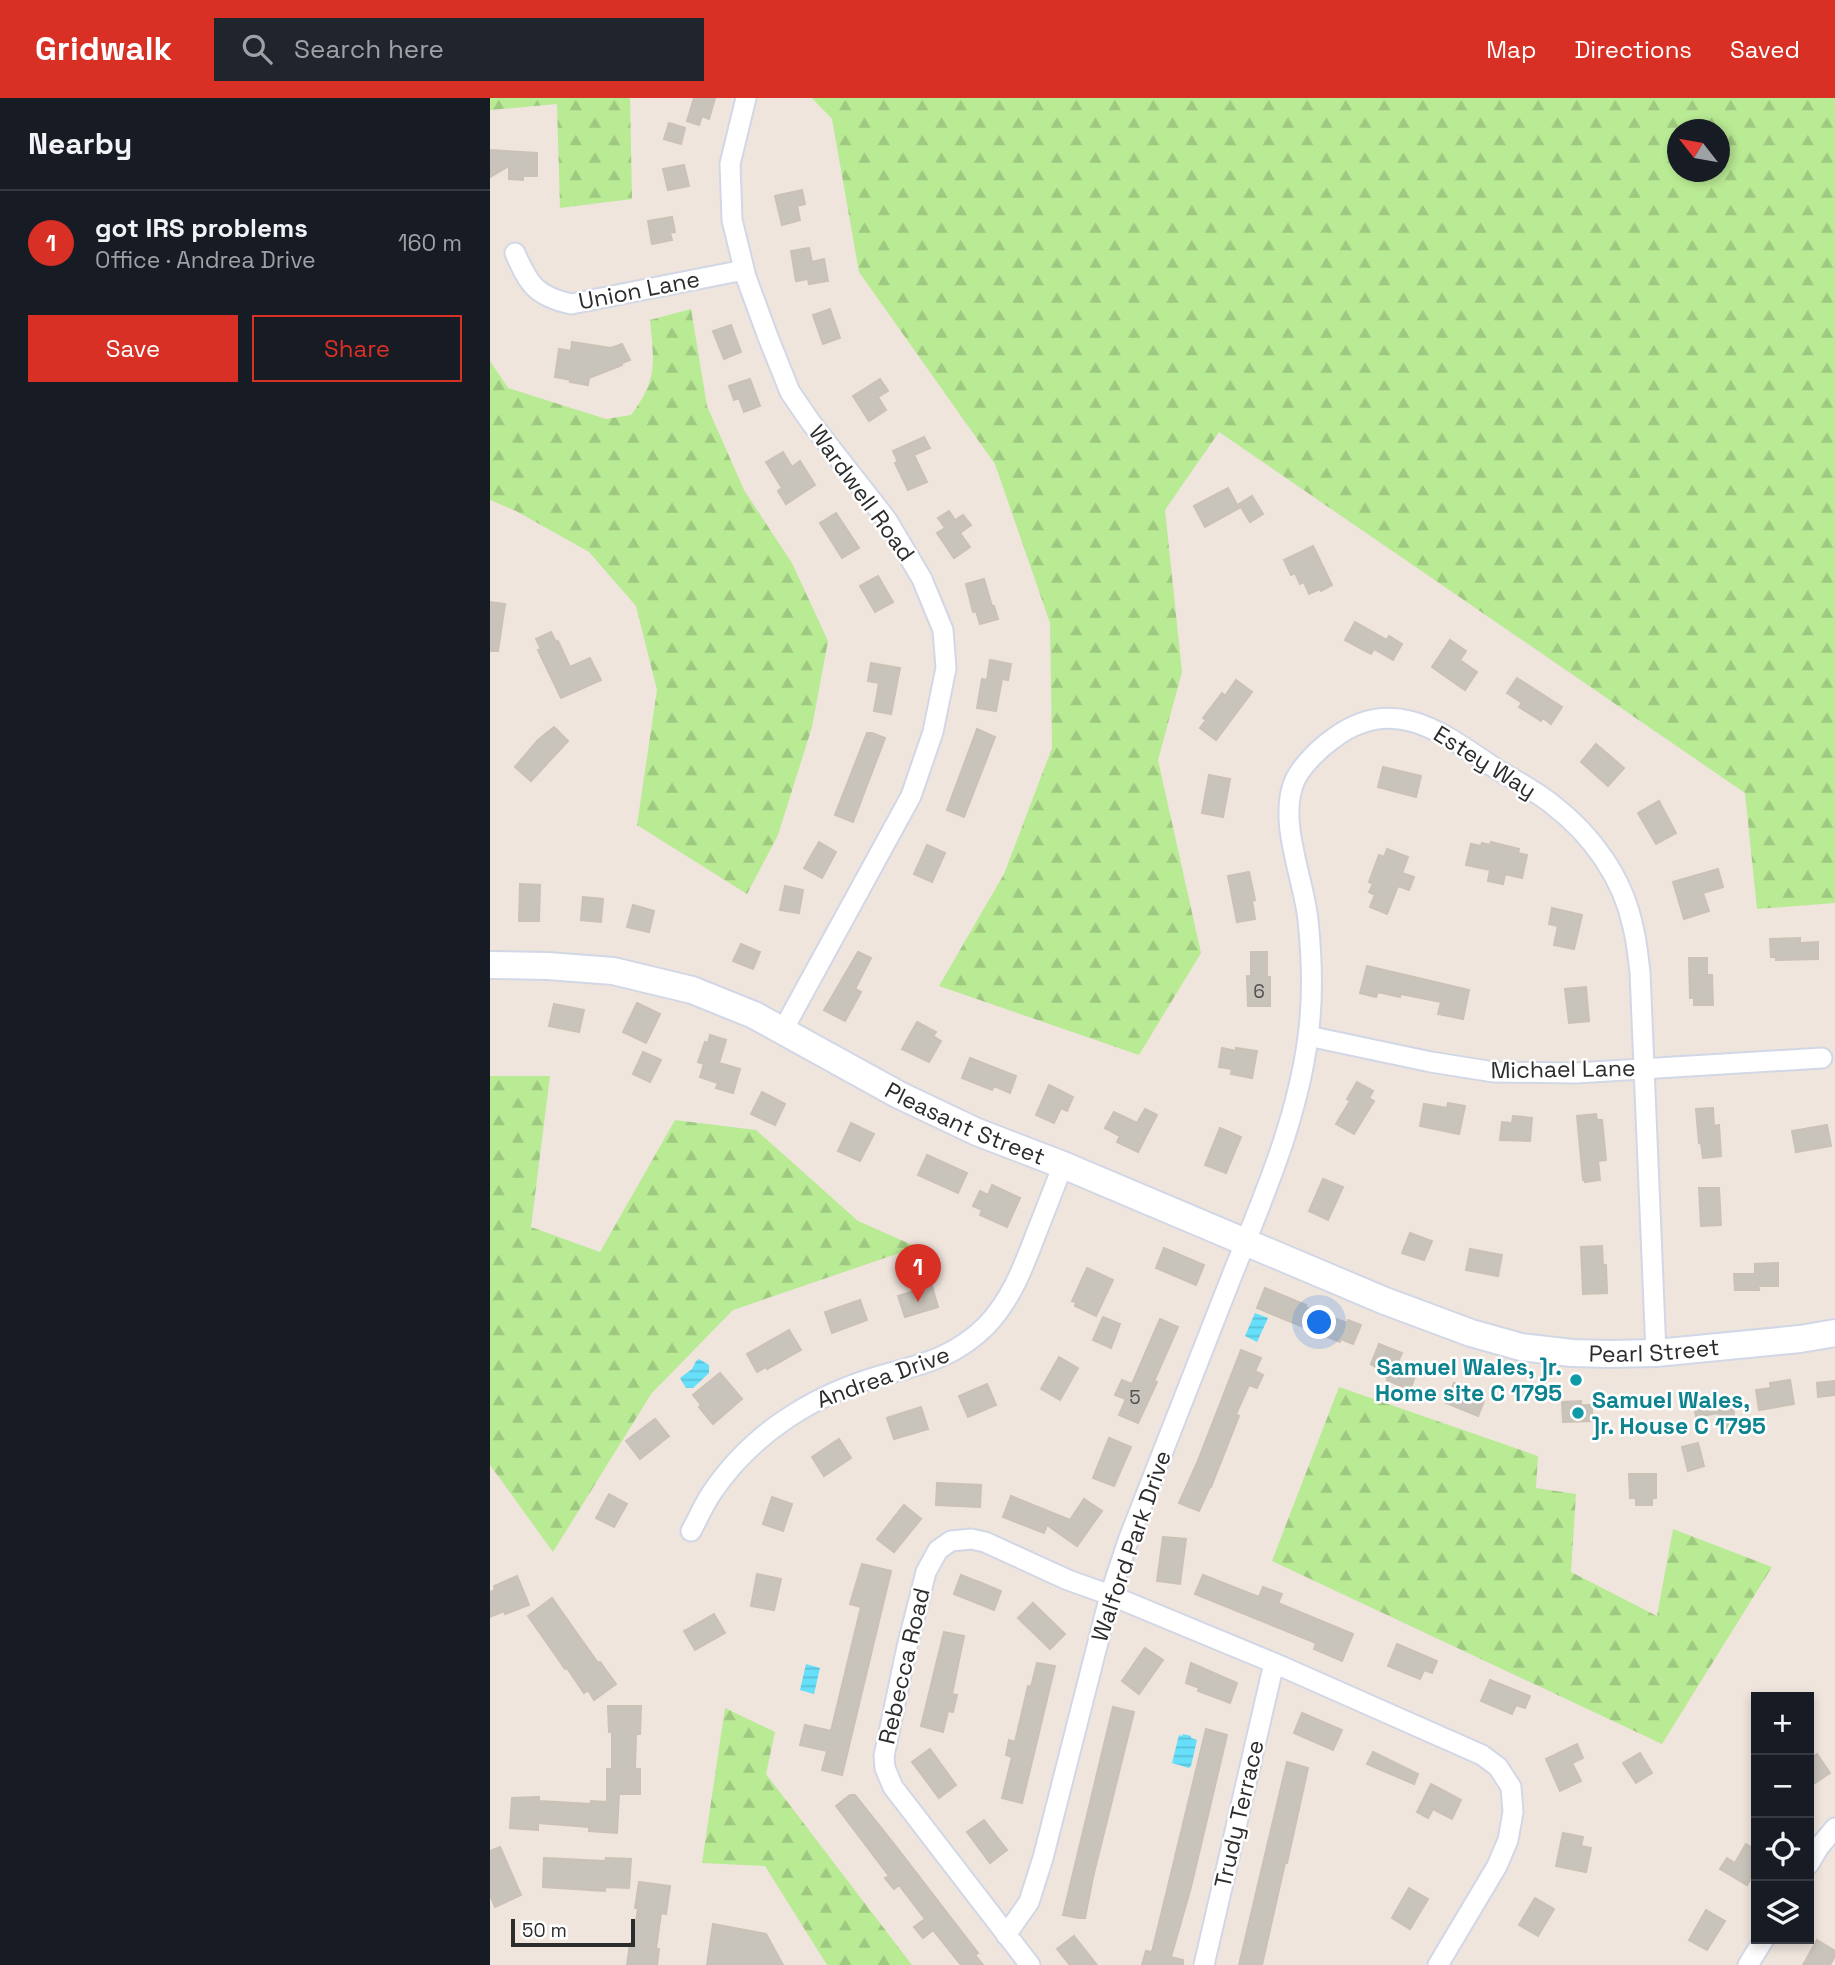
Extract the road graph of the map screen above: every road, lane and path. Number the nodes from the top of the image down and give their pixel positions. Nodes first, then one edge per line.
1 (746, 98) edge
2 (514, 253) dead end
3 (744, 270) junction
4 (490, 965) edge
5 (783, 1030) junction
6 (1308, 1036) junction
7 (1822, 1058) dead end
8 (1644, 1068) junction
9 (1063, 1165) junction
10 (1246, 1241) junction
11 (1435, 1320) joint
12 (1835, 1333) edge
13 (1656, 1353) junction
14 (691, 1531) dead end
15 (1110, 1595) junction
16 (1274, 1663) junction
17 (1835, 1828) edge
18 (1814, 1856) edge
19 (1006, 1935) junction
20 (1761, 1944) edge
21 (1030, 1965) edge
22 (1204, 1965) edge
23 (1438, 1965) edge
24 (1748, 1965) edge

1 - 3 street, Wardwell Road
2 - 3 street, Union Lane
3 - 5 street, Wardwell Road
4 - 5 main road, Pleasant Street
5 - 9 main road, Pleasant Street
6 - 8 street, Michael Lane
6 - 8 street, Estey Way
6 - 10 street, Estey Way
7 - 8 street, Michael Lane
8 - 13 street, Estey Way
9 - 10 main road, Pleasant Street
9 - 14 street, Andrea Drive
10 - 11 main road, Pleasant Street
10 - 15 street, Walford Park Drive
11 - 13 main road, Pearl Street
12 - 13 main road, Pearl Street
15 - 16 street
15 - 19 street, Walford Park Drive
15 - 19 street, Rebecca Road
16 - 22 street, Trudy Terrace
16 - 23 street
17 - 18 street
19 - 21 street, Rebecca Road
20 - 24 street

